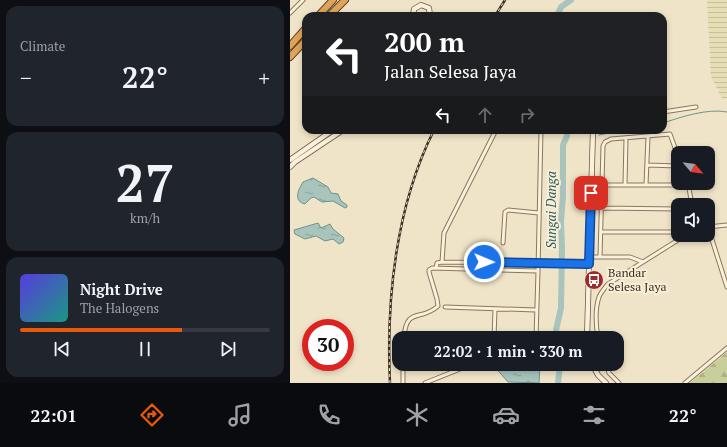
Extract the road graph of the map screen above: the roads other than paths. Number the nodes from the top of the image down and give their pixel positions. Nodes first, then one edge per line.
1 (302, 0) edge
2 (333, 0) edge
3 (345, 0) edge
4 (322, 12) edge
5 (334, 12) edge
6 (414, 12) edge
7 (429, 12) edge
8 (290, 13) edge
9 (302, 32) edge
10 (302, 44) edge
11 (290, 46) edge
12 (290, 57) edge
13 (696, 107) dead end
14 (667, 111) edge
15 (337, 134) edge
16 (494, 134) edge
17 (541, 134) edge
18 (593, 134) edge
19 (325, 135) joint
20 (334, 136) joint
21 (648, 137) junction
22 (626, 138) junction
23 (328, 140) junction
24 (674, 146) edge
25 (290, 160) edge
26 (647, 166) junction
27 (671, 166) edge
28 (290, 167) edge
29 (671, 184) edge
30 (602, 185) junction
31 (625, 185) junction
32 (646, 185) junction
33 (602, 208) junction
34 (671, 209) edge
35 (539, 213) junction
36 (727, 225) edge
37 (715, 226) edge
38 (601, 232) junction
39 (671, 232) edge
40 (675, 242) edge
41 (713, 242) edge
42 (503, 243) dead end
43 (589, 257) junction
44 (600, 257) junction
45 (442, 262) junction
46 (643, 262) junction
47 (539, 263) junction
48 (589, 264) junction
49 (436, 268) junction
50 (538, 271) junction
51 (727, 287) edge
52 (445, 307) dead end
53 (495, 308) junction
54 (536, 310) junction
55 (405, 331) edge
56 (494, 331) edge
57 (536, 331) edge
58 (587, 331) edge
59 (597, 331) edge
60 (727, 348) edge
61 (403, 371) edge
62 (455, 371) edge
63 (596, 371) edge
64 (608, 371) edge
65 (403, 383) edge
66 (425, 383) edge
67 (606, 383) edge
68 (619, 383) edge
69 (685, 383) edge

1 - 8 street
2 - 4 highway
3 - 5 highway
6 - 7 street
9 - 11 highway
10 - 12 highway
13 - 14 street
15 - 20 street
16 - 45 street
17 - 35 street
18 - 43 street
19 - 23 street
19 - 25 street
20 - 23 street
21 - 22 street
21 - 24 street
21 - 26 street
22 - 30 street
22 - 31 street
23 - 28 street
26 - 27 street
26 - 32 street
29 - 32 street
30 - 31 street
30 - 33 street
31 - 32 street
33 - 34 street
33 - 38 street
35 - 42 street
35 - 47 street
36 - 37 street
38 - 39 street
38 - 44 street
40 - 46 street
41 - 51 street
43 - 44 street
43 - 48 street
44 - 46 street
45 - 47 street
45 - 49 street
46 - 59 street
47 - 48 street
47 - 50 street
48 - 58 street
49 - 50 street
49 - 55 street
50 - 54 street
52 - 53 street
53 - 54 street
53 - 56 street
54 - 57 street
60 - 69 street
61 - 65 street
62 - 66 street
63 - 67 street
64 - 68 street

